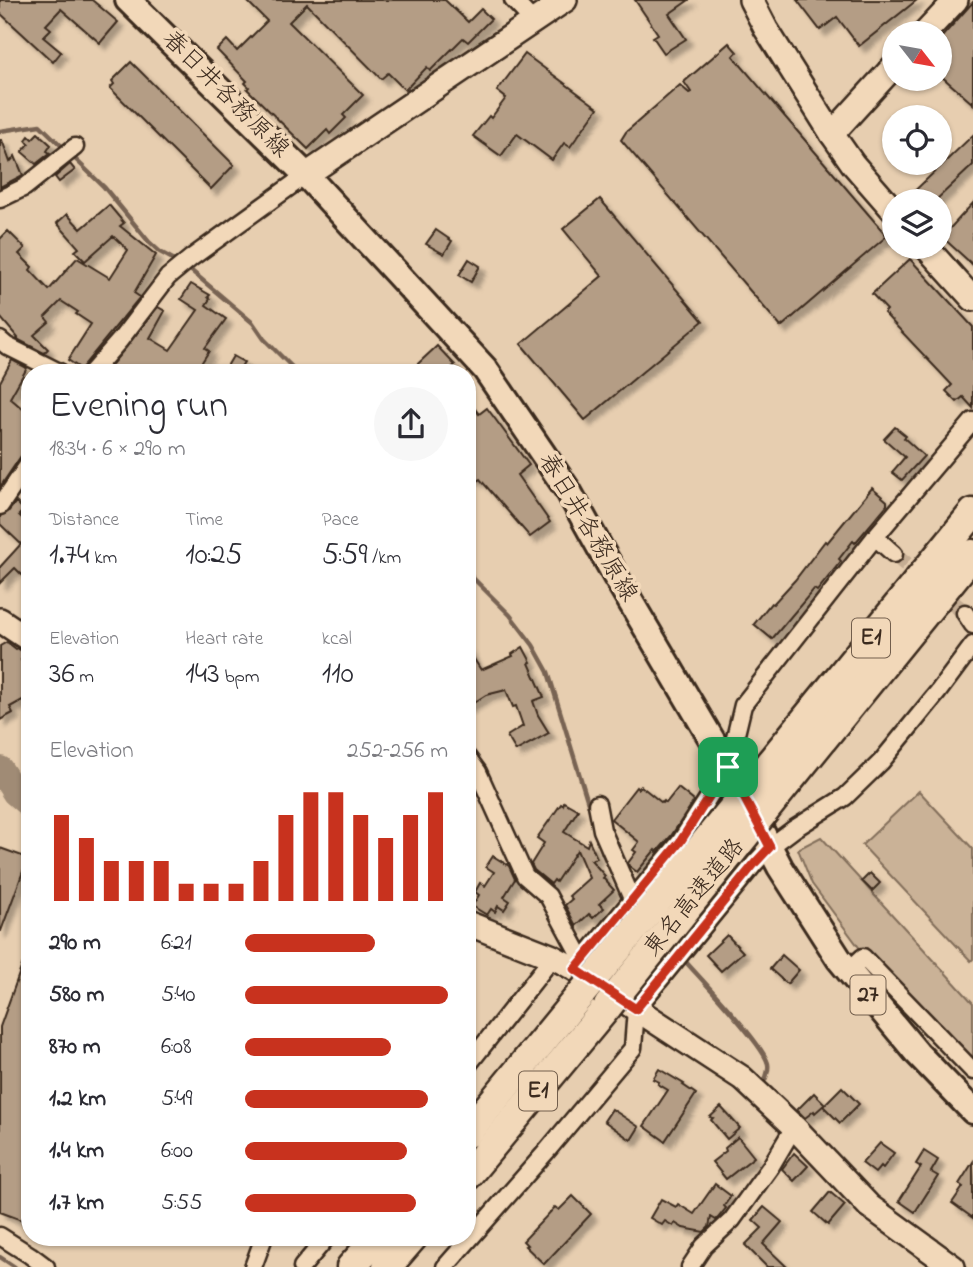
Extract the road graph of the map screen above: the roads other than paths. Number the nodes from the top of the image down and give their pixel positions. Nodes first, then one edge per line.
1 (128, 0) edge
2 (513, 0) edge
3 (565, 0) edge
4 (751, 0) edge
5 (956, 0) edge
6 (936, 21) edge
7 (534, 22) junction
8 (882, 79) edge
9 (832, 134) junction
10 (75, 147) dead end
11 (306, 175) junction
12 (882, 197) edge
13 (0, 199) edge
14 (937, 259) edge
15 (973, 299) edge
16 (2, 347) edge
17 (41, 364) edge
18 (99, 364) edge
19 (973, 421) edge
20 (21, 475) edge
21 (0, 506) edge
22 (973, 513) edge
23 (875, 537) junction
24 (894, 554) tunnel mouth
25 (973, 554) edge
26 (0, 620) edge
27 (21, 634) edge
28 (973, 645) edge
29 (728, 767) junction
30 (476, 769) edge
31 (778, 773) junction
32 (597, 804) dead end
33 (770, 847) junction
34 (633, 901) junction
35 (476, 927) edge
36 (553, 957) junction
37 (848, 971) junction
38 (580, 974) junction
39 (636, 1009) junction
40 (476, 1055) edge
41 (973, 1072) edge
42 (973, 1111) edge
43 (476, 1120) edge
44 (794, 1127) junction
45 (476, 1165) edge
46 (476, 1231) edge
47 (0, 1236) edge
48 (261, 1246) edge
49 (320, 1246) edge
50 (370, 1246) edge
51 (405, 1246) edge
52 (462, 1246) edge
53 (46, 1267) edge
54 (253, 1267) edge
55 (302, 1267) edge
56 (351, 1267) edge
57 (387, 1267) edge
58 (444, 1267) edge
59 (690, 1267) edge
60 (953, 1267) edge

1 - 11 main road, 春日井各務原線 / 27
2 - 7 street
3 - 7 street
4 - 9 street
5 - 6 street
7 - 11 street
8 - 9 street
9 - 12 street
10 - 13 street
11 - 18 street
11 - 29 main road, 春日井各務原線 / 27
14 - 15 street
16 - 17 street
19 - 23 street
20 - 21 street
22 - 31 highway, 東名高速道路 / E1
23 - 24 street
23 - 29 street
25 - 31 highway, 東名高速道路 / E1
26 - 27 street
28 - 33 street
29 - 33 main road, 春日井各務原線 / 27
29 - 34 street
30 - 38 street
31 - 38 highway, 東名高速道路 / E1, bridge
31 - 45 highway, 東名高速道路 / E1, bridge
32 - 34 street
33 - 37 main road, 春日井各務原線 / 27
33 - 39 street
34 - 38 street
35 - 36 street
36 - 38 street
36 - 40 street
37 - 41 street
37 - 42 main road, 春日井各務原線 / 27
38 - 39 street
38 - 43 highway, 東名高速道路 / E1
39 - 44 street
39 - 46 street
44 - 59 street
44 - 60 street
47 - 53 street
48 - 54 street
49 - 55 street
50 - 56 highway
51 - 57 highway
52 - 58 street

